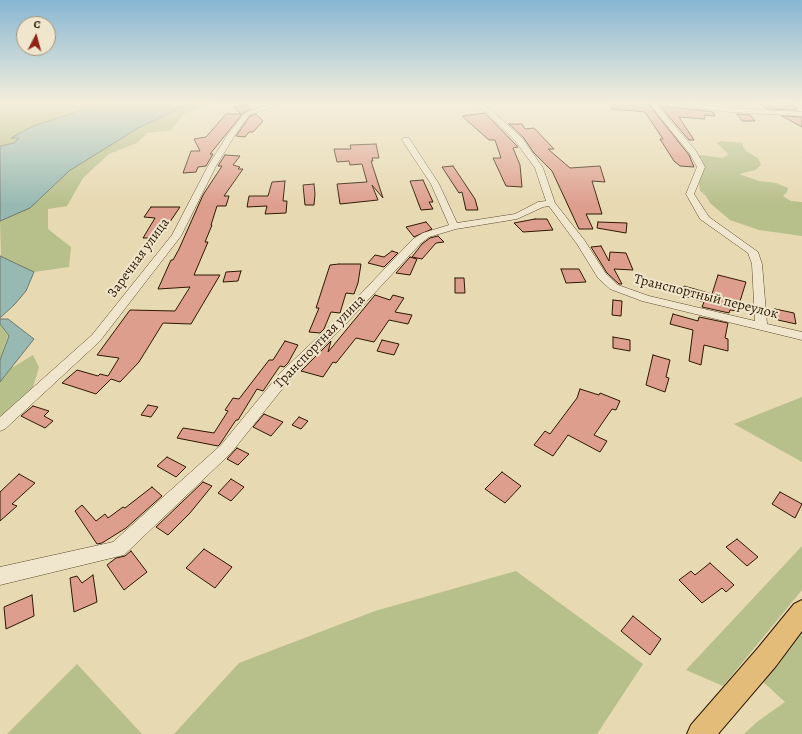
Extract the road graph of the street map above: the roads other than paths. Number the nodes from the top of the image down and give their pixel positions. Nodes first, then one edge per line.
1 (231, 136) edge
2 (515, 136) edge
3 (679, 136) edge
4 (406, 140) dead end
5 (550, 203) junction
6 (454, 226) junction
7 (761, 326) junction
8 (802, 336) edge
9 (0, 425) edge
10 (0, 576) edge
11 (802, 612) edge
12 (700, 734) edge

1 - 9 street, Заречная улица
2 - 5 street
3 - 7 street
4 - 6 street
5 - 6 street, Транспортная улица
5 - 7 street, Транспортный переулок
6 - 10 street, Транспортная улица
7 - 8 street, Транспортный переулок
11 - 12 main road

